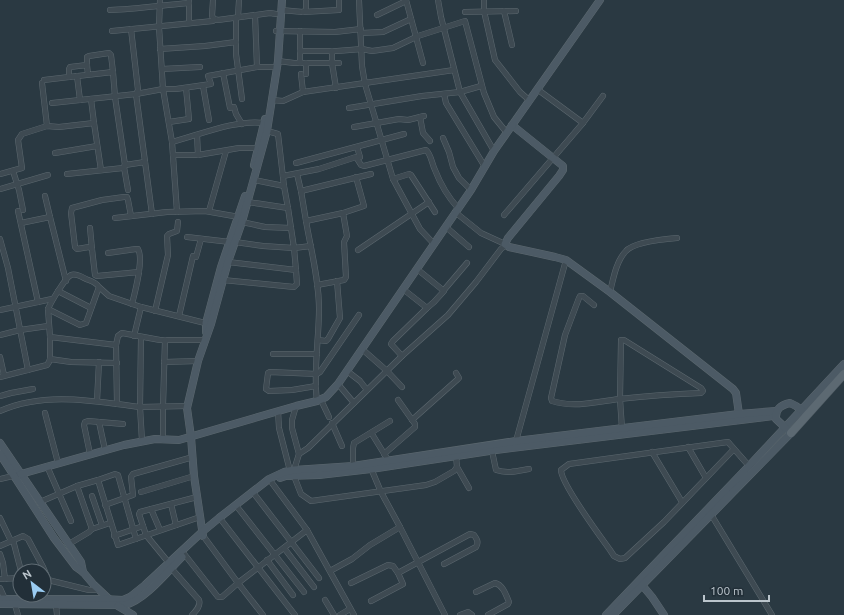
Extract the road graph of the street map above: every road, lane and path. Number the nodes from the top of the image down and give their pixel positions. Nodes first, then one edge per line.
1 (213, 0) edge
2 (239, 0) edge
3 (277, 0) edge
4 (282, 0) edge
5 (306, 0) edge
6 (339, 0) edge
7 (359, 0) edge
8 (438, 0) edge
9 (484, 0) edge
10 (600, 0) edge
11 (406, 1) edge
12 (160, 2) edge
13 (189, 2) edge
14 (110, 10) dead end
15 (484, 11) junction
16 (504, 11) junction
17 (516, 11) dead end
18 (279, 12) junction
19 (303, 12) junction
20 (465, 12) dead end
21 (255, 15) junction
22 (377, 15) dead end
23 (237, 18) junction
24 (214, 19) junction
25 (410, 19) junction
26 (189, 23) junction
27 (159, 26) junction
28 (444, 27) junction
29 (131, 29) junction
30 (112, 31) dead end
31 (278, 31) junction
32 (300, 31) junction
33 (361, 31) junction
34 (415, 37) junction
35 (236, 42) junction
36 (512, 45) dead end
37 (160, 49) junction
38 (362, 49) junction
39 (300, 51) junction
40 (332, 51) junction
41 (278, 61) junction
42 (303, 63) junction
43 (332, 63) junction
44 (339, 63) dead end
45 (423, 63) dead end
46 (87, 65) junction
47 (200, 66) dead end
48 (257, 67) junction
49 (273, 67) junction
50 (162, 69) junction
51 (239, 70) junction
52 (454, 70) junction
53 (113, 72) junction
54 (223, 73) junction
55 (88, 75) junction
56 (77, 76) junction
57 (69, 77) junction
58 (365, 84) junction
59 (203, 86) junction
60 (482, 86) junction
61 (186, 88) junction
62 (336, 88) junction
63 (163, 89) junction
64 (537, 89) junction
65 (303, 92) junction
66 (460, 92) junction
67 (136, 94) junction
68 (444, 94) junction
69 (603, 96) dead end
70 (115, 97) junction
71 (91, 99) junction
72 (242, 99) dead end
73 (80, 100) junction
74 (272, 100) junction
75 (529, 100) junction
76 (52, 103) dead end
77 (371, 104) junction
78 (349, 108) dead end
79 (209, 120) dead end
80 (169, 122) junction
81 (94, 123) junction
82 (264, 123) junction
83 (583, 123) junction
84 (242, 124) junction
85 (377, 124) junction
86 (512, 125) junction
87 (47, 126) junction
88 (354, 127) dead end
89 (267, 131) junction
90 (507, 133) junction
91 (404, 134) dead end
92 (197, 135) junction
93 (443, 138) dead end
94 (382, 141) junction
95 (430, 141) dead end
96 (172, 142) junction
97 (97, 146) junction
98 (357, 147) junction
99 (258, 148) junction
100 (226, 151) junction
101 (494, 151) junction
102 (55, 153) dead end
103 (173, 155) junction
104 (198, 155) junction
105 (360, 157) dead end
106 (552, 158) junction
107 (388, 160) junction
108 (145, 162) junction
109 (125, 166) junction
110 (484, 167) junction
111 (101, 170) junction
112 (13, 171) junction
113 (299, 173) junction
114 (0, 174) edge
115 (48, 174) dead end
116 (67, 174) dead end
117 (371, 174) dead end
118 (283, 176) junction
119 (356, 177) junction
120 (254, 180) junction
121 (393, 180) junction
122 (17, 184) junction
123 (284, 186) junction
124 (0, 189) edge
125 (128, 190) dead end
126 (471, 190) junction
127 (300, 192) junction
128 (45, 196) dead end
129 (248, 202) junction
130 (429, 202) junction
131 (288, 208) junction
132 (457, 210) junction
133 (177, 212) junction
134 (209, 212) junction
135 (435, 212) dead end
136 (343, 213) junction
137 (152, 214) junction
138 (411, 214) junction
139 (504, 215) dead end
140 (131, 216) junction
141 (50, 217) junction
142 (115, 218) dead end
143 (241, 220) junction
144 (306, 221) junction
145 (178, 222) dead end
146 (21, 223) junction
147 (446, 227) junction
148 (90, 228) dead end
149 (291, 228) junction
150 (187, 237) dead end
151 (677, 238) dead end
152 (0, 239) edge
153 (201, 239) junction
154 (232, 242) junction
155 (434, 244) junction
156 (505, 245) junction
157 (311, 246) junction
158 (469, 247) dead end
159 (294, 248) junction
160 (92, 249) junction
161 (358, 250) dead end
162 (108, 253) dead end
163 (566, 260) junction
164 (228, 262) junction
165 (467, 263) dead end
166 (417, 269) junction
167 (296, 270) junction
168 (139, 272) junction
169 (223, 280) junction
170 (66, 281) junction
171 (337, 281) junction
172 (317, 285) junction
173 (99, 287) junction
174 (403, 289) junction
175 (444, 290) junction
176 (58, 291) junction
177 (610, 292) junction
178 (52, 299) junction
179 (38, 302) junction
180 (132, 304) junction
181 (594, 305) dead end
182 (15, 307) junction
183 (141, 307) junction
184 (91, 308) junction
185 (427, 308) junction
186 (48, 309) junction
187 (0, 310) edge
188 (156, 311) junction
189 (359, 315) dead end
190 (179, 316) junction
191 (209, 324) junction
192 (48, 326) junction
193 (20, 330) junction
194 (0, 335) edge
195 (134, 336) junction
196 (50, 337) junction
197 (141, 337) junction
198 (165, 340) junction
199 (205, 340) junction
200 (318, 340) junction
201 (116, 345) junction
202 (362, 349) junction
203 (273, 354) dead end
204 (317, 354) junction
205 (402, 356) junction
206 (0, 357) edge
207 (50, 359) junction
208 (198, 361) junction
209 (99, 362) junction
210 (164, 362) junction
211 (117, 363) junction
212 (844, 364) edge
213 (28, 370) junction
214 (347, 371) junction
215 (387, 371) junction
216 (456, 373) dead end
217 (317, 374) junction
218 (844, 374) edge
219 (2, 376) edge
220 (338, 384) junction
221 (316, 386) junction
222 (402, 387) dead end
223 (33, 389) dead end
224 (368, 390) junction
225 (0, 396) edge
226 (620, 399) junction
227 (398, 400) dead end
228 (96, 401) junction
229 (319, 401) junction
230 (354, 402) junction
231 (118, 404) junction
232 (163, 406) junction
233 (187, 406) junction
234 (296, 406) junction
235 (140, 407) junction
236 (0, 411) edge
237 (278, 411) junction
238 (45, 412) dead end
239 (804, 412) junction
240 (776, 413) junction
241 (739, 414) junction
242 (329, 417) dead end
243 (412, 420) junction
244 (390, 421) dead end
245 (99, 422) junction
246 (123, 424) dead end
247 (332, 424) junction
248 (622, 429) junction
249 (788, 430) junction
250 (372, 434) junction
251 (191, 436) junction
252 (163, 440) junction
253 (142, 441) junction
254 (516, 441) junction
255 (0, 443) edge
256 (342, 446) dead end
257 (688, 447) junction
258 (734, 449) junction
259 (105, 450) junction
260 (492, 451) junction
261 (652, 452) junction
262 (0, 454) edge
263 (90, 454) junction
264 (299, 454) junction
265 (384, 454) junction
266 (456, 456) junction
267 (192, 457) junction
268 (388, 460) junction
269 (58, 463) junction
270 (47, 466) junction
271 (353, 466) junction
272 (370, 466) junction
273 (457, 466) junction
274 (749, 466) junction
275 (530, 469) dead end
276 (293, 472) junction
277 (18, 475) junction
278 (194, 476) junction
279 (706, 478) junction
280 (0, 479) edge
281 (98, 480) junction
282 (272, 483) junction
283 (77, 486) junction
284 (469, 488) dead end
285 (141, 492) dead end
286 (380, 492) junction
287 (59, 493) junction
288 (255, 495) junction
289 (92, 496) dead end
290 (197, 497) junction
291 (124, 498) junction
292 (40, 502) junction
293 (682, 502) junction
294 (105, 504) junction
295 (171, 504) junction
296 (96, 506) junction
297 (238, 508) junction
298 (152, 509) junction
299 (85, 510) junction
300 (712, 516) junction
301 (200, 517) junction
302 (0, 518) edge
303 (71, 521) dead end
304 (222, 521) junction
305 (110, 522) junction
306 (102, 525) junction
307 (176, 525) junction
308 (143, 526) junction
309 (400, 527) junction
310 (92, 529) junction
311 (133, 529) junction
312 (160, 530) junction
313 (307, 530) junction
314 (203, 534) junction
315 (146, 535) junction
316 (114, 536) junction
317 (136, 539) junction
318 (12, 541) junction
319 (292, 541) junction
320 (69, 544) junction
321 (0, 546) edge
322 (284, 548) junction
323 (0, 554) edge
324 (275, 554) junction
325 (185, 555) junction
326 (267, 560) junction
327 (19, 563) edge
328 (41, 563) edge
329 (418, 563) junction
330 (444, 564) dead end
331 (170, 565) junction
332 (259, 567) junction
333 (330, 571) junction
334 (83, 572) junction
335 (398, 573) junction
336 (319, 578) dead end
337 (3, 579) edge
338 (52, 581) edge
339 (351, 582) dead end
340 (238, 583) junction
341 (642, 585) junction
342 (314, 587) dead end
343 (0, 588) edge
344 (99, 590) junction
345 (304, 592) dead end
346 (476, 592) dead end
347 (293, 595) dead end
348 (52, 598) edge
349 (12, 599) edge
350 (109, 599) junction
351 (325, 600) dead end
352 (2, 601) edge
353 (371, 601) dead end
354 (15, 605) junction
355 (56, 605) junction
356 (117, 606) junction
357 (350, 609) junction
358 (129, 614) edge
359 (18, 615) edge
360 (57, 615) edge
361 (192, 615) edge
362 (263, 615) edge
363 (295, 615) edge
364 (334, 615) edge
365 (340, 615) edge
366 (354, 615) edge
367 (445, 615) edge
368 (460, 615) edge
369 (472, 615) edge
370 (488, 615) edge
371 (606, 615) edge
372 (614, 615) edge
373 (664, 615) edge
374 (772, 615) edge

1 - 24 street
2 - 23 street
3 - 18 street
4 - 18 street
5 - 19 street
6 - 19 street
7 - 33 street
8 - 28 street
9 - 15 street
10 - 64 street
11 - 22 street
11 - 25 street
12 - 13 street
12 - 14 street
12 - 27 street
13 - 26 street
15 - 16 street
15 - 20 street
15 - 75 street
16 - 17 street
16 - 36 street
18 - 19 street
18 - 21 street
18 - 31 street
21 - 23 street
21 - 48 street
23 - 24 street
23 - 35 street
24 - 26 street
25 - 33 street
25 - 34 street
26 - 27 street
27 - 29 street
27 - 37 street
28 - 34 street
28 - 52 street
28 - 60 street
29 - 30 street
29 - 67 street
31 - 32 street
31 - 41 street
31 - 49 street
32 - 33 street
32 - 39 street
33 - 38 street
34 - 38 street
34 - 45 street
35 - 37 street
35 - 51 street
37 - 50 street
38 - 40 street
38 - 58 street
39 - 40 street
39 - 42 street
40 - 43 street
41 - 42 street
41 - 74 street
42 - 43 street
42 - 65 street
43 - 44 street
43 - 62 street
46 - 53 street
46 - 55 street
46 - 57 street
47 - 50 street
48 - 49 street
48 - 51 street
49 - 82 street
50 - 63 street
51 - 54 street
51 - 72 street
52 - 58 street
52 - 66 street
53 - 55 street
53 - 70 street
54 - 59 street
54 - 84 street
55 - 56 street
56 - 57 street
56 - 73 street
57 - 87 street
58 - 62 street
58 - 77 street
59 - 61 street
59 - 79 street
60 - 66 street
60 - 90 street
61 - 63 street
61 - 80 street
62 - 65 street
63 - 67 street
63 - 80 street
64 - 75 street
64 - 83 street
65 - 74 street
66 - 68 street
66 - 101 street
67 - 70 street
67 - 108 street
68 - 77 street
68 - 110 street
69 - 83 street
70 - 71 street
70 - 109 street
71 - 73 street
71 - 81 street
73 - 76 street
74 - 89 street
75 - 86 street
77 - 78 street
77 - 85 street
80 - 96 street
81 - 87 street
81 - 97 street
82 - 84 street
82 - 99 street
83 - 106 street
84 - 92 street
85 - 88 street
85 - 94 street
85 - 95 street
86 - 90 street
86 - 106 street
87 - 112 street
89 - 118 street
89 - 120 street
90 - 101 street
91 - 94 street
92 - 96 street
92 - 104 street
93 - 126 street
94 - 98 street
94 - 107 street
96 - 103 street
97 - 102 street
97 - 111 street
98 - 105 street
98 - 113 street
99 - 100 street
99 - 143 street
100 - 104 street
100 - 134 street
101 - 110 street
103 - 104 street
103 - 133 street
106 - 139 street
106 - 156 street
107 - 113 street
107 - 121 street
107 - 132 street
108 - 109 street
108 - 137 street
109 - 111 street
109 - 125 street
110 - 126 street
111 - 116 street
112 - 114 street
112 - 122 street
113 - 118 street
113 - 127 street
115 - 122 street
117 - 119 street
118 - 123 street
119 - 127 street
119 - 136 street
120 - 123 street
120 - 129 street
121 - 130 street
121 - 138 street
122 - 124 street
122 - 146 street
123 - 131 street
126 - 132 street
127 - 144 street
128 - 141 street
129 - 131 street
129 - 143 street
130 - 135 street
130 - 138 street
131 - 149 street
132 - 147 street
132 - 156 street
133 - 134 street
133 - 137 street
134 - 143 street
136 - 144 street
136 - 171 street
137 - 140 street
138 - 155 street
138 - 161 street
140 - 142 street
140 - 160 street
141 - 146 street
141 - 170 street
143 - 149 street
143 - 154 street
144 - 157 street
145 - 188 street
146 - 179 street
147 - 155 street
147 - 158 street
148 - 160 street
149 - 159 street
150 - 153 street
151 - 177 street
152 - 182 street
153 - 154 street
153 - 190 street
154 - 159 street
154 - 164 street
154 - 191 street
155 - 166 street
156 - 163 street
156 - 205 street
157 - 159 street
157 - 172 street
159 - 167 street
160 - 168 street
162 - 168 street
163 - 177 street
163 - 254 street
164 - 167 street
164 - 169 street
165 - 175 street
166 - 174 street
166 - 175 street
167 - 169 street
168 - 180 street
169 - 191 street
170 - 173 street
170 - 176 street
171 - 172 street
171 - 200 street
172 - 200 street
173 - 180 street
173 - 184 street
174 - 185 street
174 - 202 street
175 - 185 street
176 - 178 street
176 - 184 street
177 - 241 street
178 - 179 street
178 - 186 street
179 - 182 street
180 - 183 street
181 - 226 street
182 - 187 street
182 - 193 street
183 - 188 street
183 - 195 street
184 - 186 street
185 - 205 street
186 - 192 street
188 - 190 street
189 - 217 street
190 - 191 street
191 - 199 street
192 - 193 street
192 - 196 street
193 - 194 street
193 - 213 street
195 - 197 street
195 - 201 street
196 - 201 street
196 - 207 street
197 - 198 street
197 - 235 street
198 - 199 street
198 - 210 street
199 - 208 street
200 - 204 street
201 - 211 street
202 - 214 street
202 - 215 street
203 - 204 street
204 - 217 street
205 - 215 street
206 - 219 street
207 - 209 street
207 - 213 street
208 - 210 street
208 - 233 street
209 - 211 street
209 - 228 street
210 - 232 street
211 - 231 street
212 - 239 street
213 - 219 street
214 - 220 street
214 - 224 street
215 - 222 street
215 - 224 street
216 - 243 street
217 - 221 street
217 - 221 street
218 - 239 main road
220 - 229 street
220 - 230 street
221 - 229 street
223 - 225 street
224 - 230 street
226 - 226 street
226 - 248 street
227 - 243 street
228 - 231 street
228 - 236 street
229 - 234 street
229 - 242 street
230 - 247 street
231 - 235 street
232 - 233 street
232 - 235 street
232 - 252 street
233 - 251 street
234 - 237 street
234 - 264 street
235 - 253 street
237 - 251 street
237 - 276 street
238 - 269 street
239 - 240 street
239 - 249 main road
240 - 241 street
240 - 249 street
240 - 260 street
241 - 248 street
243 - 265 street
244 - 250 street
245 - 246 street
245 - 259 street
245 - 263 street
247 - 256 street
247 - 264 street
248 - 254 street
249 - 274 street
249 - 300 street
250 - 265 street
250 - 271 street
251 - 252 street
251 - 267 street
252 - 253 street
253 - 259 street
254 - 268 street
255 - 277 street
257 - 258 street
257 - 261 street
257 - 279 street
258 - 274 street
258 - 279 street
259 - 263 street
260 - 266 street
260 - 275 street
261 - 293 street
261 - 293 street
262 - 277 street
263 - 269 street
264 - 276 street
265 - 268 street
266 - 272 street
266 - 273 street
267 - 278 street
267 - 291 street
268 - 272 street
269 - 270 street
270 - 277 street
270 - 287 street
271 - 272 street
271 - 276 street
272 - 276 street
272 - 286 street
273 - 284 street
273 - 286 street
274 - 371 street
276 - 282 street
276 - 286 street
276 - 314 street
277 - 280 street
277 - 292 street
277 - 334 street
278 - 285 street
278 - 290 street
279 - 293 street
281 - 283 street
281 - 291 street
281 - 294 street
282 - 288 street
282 - 313 street
283 - 287 street
283 - 299 street
286 - 309 street
287 - 292 street
287 - 303 street
288 - 297 street
288 - 319 street
289 - 296 street
290 - 295 street
290 - 301 street
291 - 294 street
291 - 311 street
292 - 320 street
294 - 305 street
295 - 298 street
295 - 307 street
296 - 299 street
296 - 306 street
297 - 304 street
297 - 324 street
298 - 308 street
298 - 312 street
299 - 310 street
300 - 341 street
300 - 374 street
301 - 307 street
301 - 314 street
302 - 318 street
304 - 314 street
304 - 332 street
305 - 306 street
305 - 316 street
306 - 310 street
307 - 312 street
308 - 311 street
308 - 315 street
309 - 329 street
309 - 333 street
310 - 320 street
311 - 316 street
311 - 317 street
312 - 315 street
313 - 319 street
313 - 333 street
314 - 325 street
314 - 331 street
314 - 340 street
315 - 317 street
315 - 331 street
316 - 317 street
318 - 321 street
318 - 327 street
318 - 328 street
319 - 322 street
319 - 336 street
320 - 334 street
322 - 324 street
322 - 342 street
323 - 337 street
324 - 326 street
324 - 345 street
325 - 331 street
325 - 340 street
326 - 332 street
326 - 347 street
329 - 330 street
329 - 335 street
329 - 367 street
331 - 350 street
331 - 356 street
331 - 361 street
332 - 340 street
332 - 363 street
333 - 357 street
334 - 344 street
335 - 339 street
335 - 353 street
338 - 344 street
340 - 362 street
341 - 372 street
341 - 373 street
343 - 352 street
344 - 350 street
346 - 370 street
348 - 350 street
349 - 352 street
350 - 356 street
351 - 364 street
352 - 354 street
354 - 355 street
354 - 359 street
355 - 356 street
355 - 360 street
356 - 358 street
357 - 365 street
357 - 366 street
368 - 369 street

